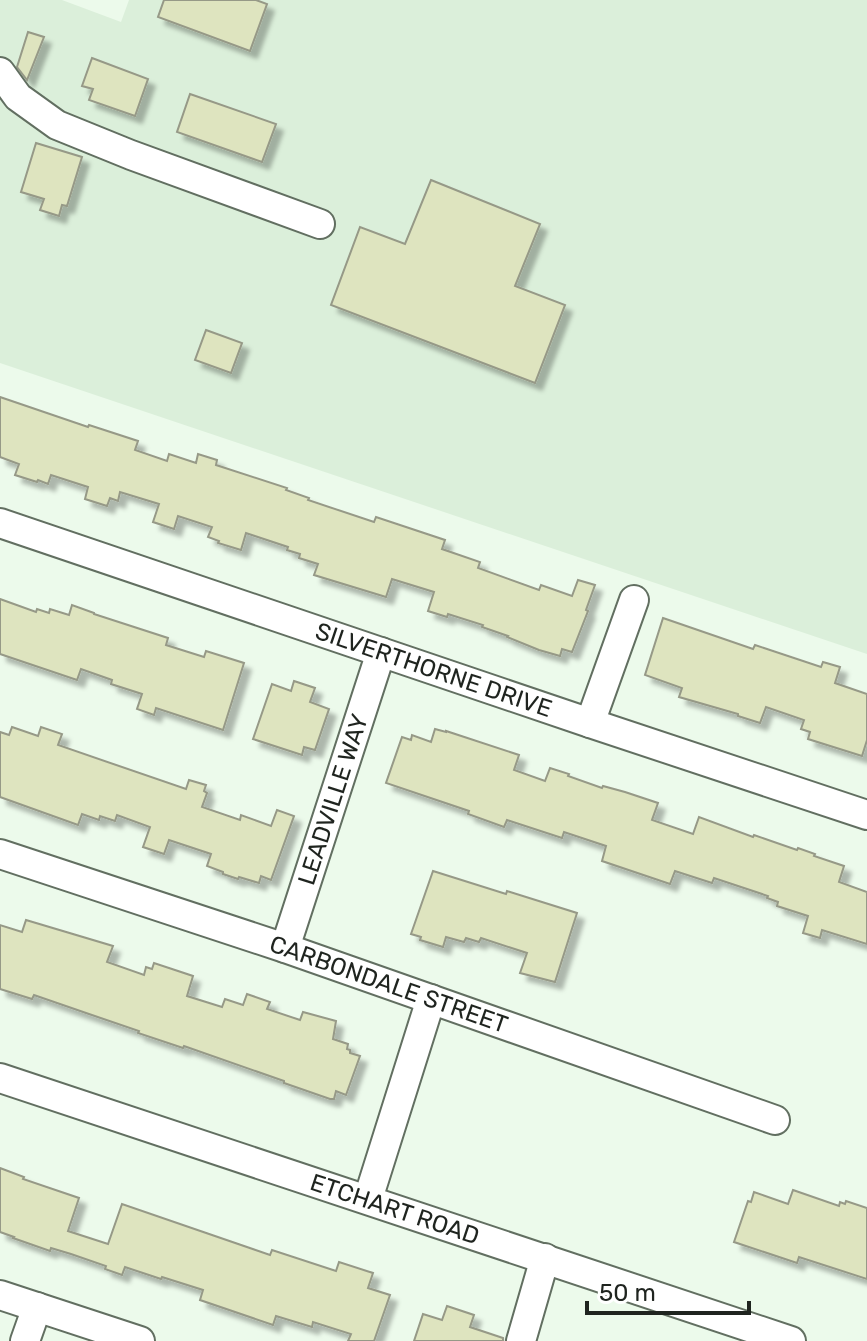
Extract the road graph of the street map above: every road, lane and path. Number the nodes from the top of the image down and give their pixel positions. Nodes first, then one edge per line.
1 (0, 72) edge
2 (320, 224) dead end
3 (0, 523) edge
4 (634, 600) dead end
5 (381, 652) junction
6 (590, 723) junction
7 (867, 815) edge
8 (0, 854) edge
9 (285, 948) junction
10 (431, 999) junction
11 (0, 1078) edge
12 (775, 1120) dead end
13 (368, 1199) junction
14 (545, 1258) junction
15 (0, 1295) edge
16 (37, 1307) junction
17 (25, 1341) edge
18 (140, 1341) edge
19 (521, 1341) edge
20 (791, 1341) edge

1 - 2 street
3 - 5 street, SILVERTHORNE DRIVE
4 - 6 street
5 - 6 street, SILVERTHORNE DRIVE
5 - 9 street, LEADVILLE WAY
6 - 7 street, SILVERTHORNE DRIVE
8 - 9 street, CARBONDALE STREET
9 - 10 street, CARBONDALE STREET
10 - 12 street, CARBONDALE STREET
10 - 13 street
11 - 13 street, ETCHART ROAD
13 - 14 street, ETCHART ROAD
14 - 19 street
14 - 20 street, ETCHART ROAD
15 - 16 street
16 - 17 street
16 - 18 street

